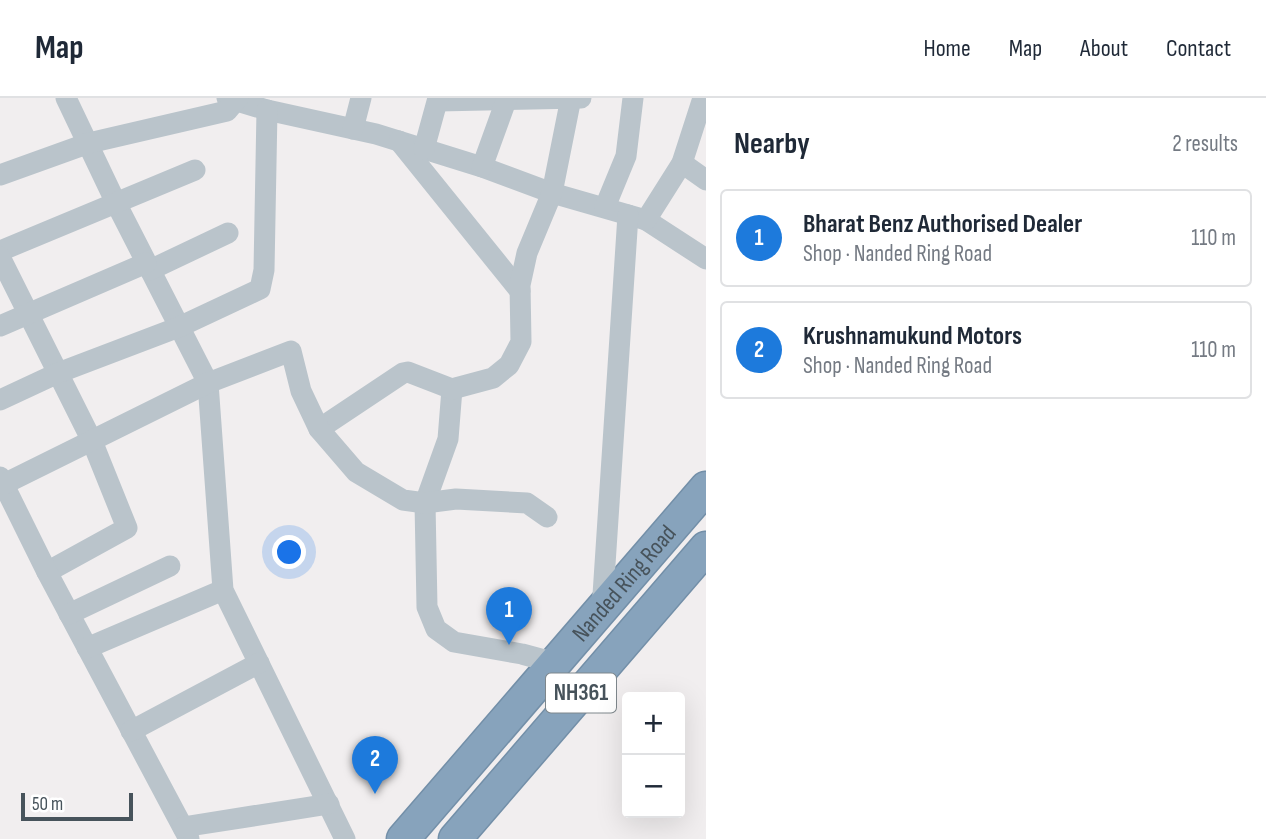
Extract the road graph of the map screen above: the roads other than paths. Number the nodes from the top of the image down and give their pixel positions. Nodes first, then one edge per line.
1 (66, 98) edge
2 (361, 98) edge
3 (571, 98) edge
4 (580, 98) edge
5 (633, 98) edge
6 (234, 99) edge
7 (507, 99) edge
8 (438, 100) edge
9 (704, 103) edge
10 (291, 106) edge
11 (267, 110) junction
12 (354, 128) junction
13 (399, 141) junction
14 (89, 143) junction
15 (424, 149) junction
16 (682, 163) junction
17 (482, 167) junction
18 (195, 170) dead end
19 (0, 175) edge
20 (706, 180) edge
21 (552, 193) junction
22 (116, 203) junction
23 (605, 208) junction
24 (637, 218) junction
25 (228, 233) dead end
26 (0, 251) edge
27 (0, 257) edge
28 (706, 259) edge
29 (148, 267) junction
30 (520, 291) junction
31 (28, 313) junction
32 (0, 326) edge
33 (178, 327) junction
34 (58, 373) junction
35 (208, 383) junction
36 (452, 390) junction
37 (0, 400) edge
38 (319, 429) junction
39 (92, 441) junction
40 (2, 480) edge
41 (706, 488) edge
42 (425, 503) junction
43 (547, 517) dead end
44 (706, 548) edge
45 (170, 566) dead end
46 (47, 572) junction
47 (223, 590) junction
48 (602, 610) junction
49 (69, 614) junction
50 (87, 648) junction
51 (259, 663) junction
52 (555, 663) junction
53 (131, 731) junction
54 (329, 804) junction
55 (186, 833) edge
56 (345, 839) edge
57 (403, 839) edge
58 (455, 839) edge

1 - 14 street
2 - 12 street
3 - 4 street
3 - 7 street
3 - 21 street
5 - 23 street
6 - 11 street
6 - 14 street
7 - 8 street
7 - 17 street
8 - 15 street
9 - 16 street
10 - 11 street
10 - 12 street
11 - 33 street
12 - 13 street
13 - 15 street
13 - 30 street
14 - 19 street
14 - 22 street
15 - 17 street
16 - 20 street
16 - 24 street
17 - 21 street
18 - 22 street
21 - 23 street
21 - 30 street
22 - 26 street
22 - 29 street
23 - 24 street
24 - 28 street
24 - 48 street
25 - 29 street
27 - 31 street
29 - 31 street
29 - 33 street
30 - 36 street
31 - 32 street
31 - 34 street
33 - 34 street
33 - 35 street
34 - 37 street
34 - 39 street
35 - 38 street
35 - 39 street
35 - 47 street
36 - 38 street
36 - 42 street
38 - 42 street
39 - 40 street
39 - 46 street
40 - 46 street
41 - 48 highway, Nanded Ring Road / NH361
42 - 43 street
42 - 52 street
44 - 58 highway, NH361
45 - 49 street
46 - 49 street
47 - 50 street
47 - 51 street
48 - 52 highway, Nanded Ring Road / NH361
49 - 50 street
50 - 53 street
51 - 53 street
51 - 54 street
52 - 57 highway, Nanded Ring Road / NH361
53 - 55 street
54 - 55 street
54 - 56 street

